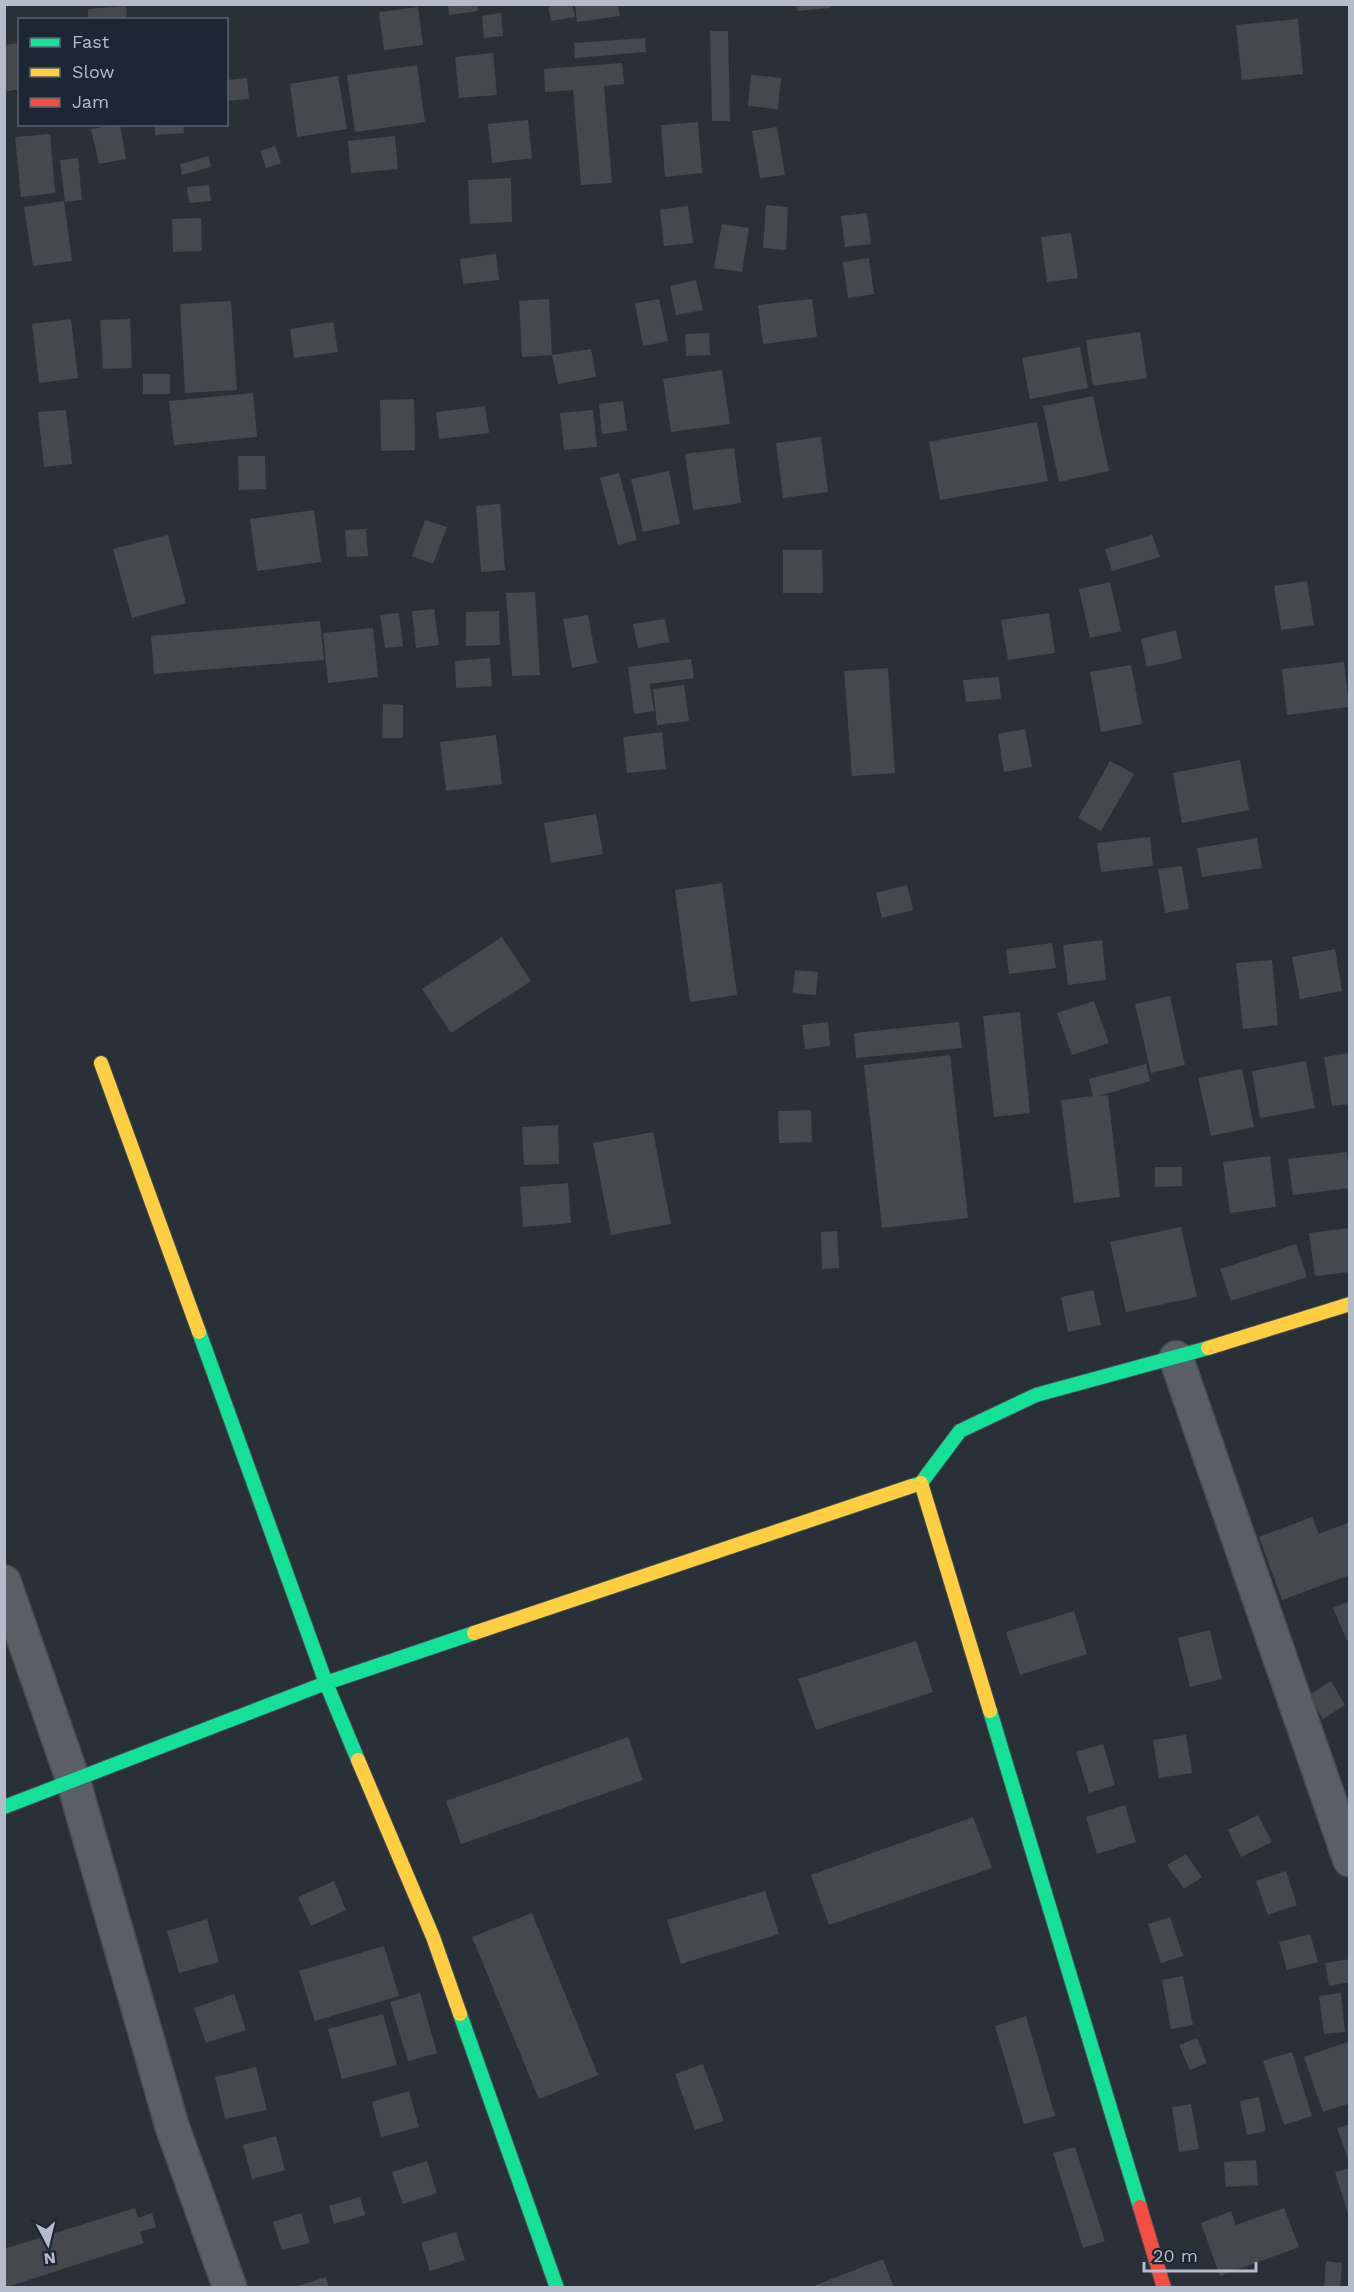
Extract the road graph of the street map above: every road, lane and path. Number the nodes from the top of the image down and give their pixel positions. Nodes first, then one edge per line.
1 (101, 1063) dead end
2 (1350, 1304) edge
3 (1176, 1358) junction
4 (921, 1483) junction
5 (4, 1582) edge
6 (326, 1683) junction
7 (73, 1780) junction
8 (4, 1808) edge
9 (1350, 1860) edge
10 (230, 2288) edge
11 (556, 2288) edge
12 (1164, 2288) edge

1 - 6 street
2 - 3 street
3 - 4 street
3 - 9 street
4 - 6 street
4 - 12 street
5 - 7 street
6 - 7 street
6 - 11 street
7 - 8 street
7 - 10 street

